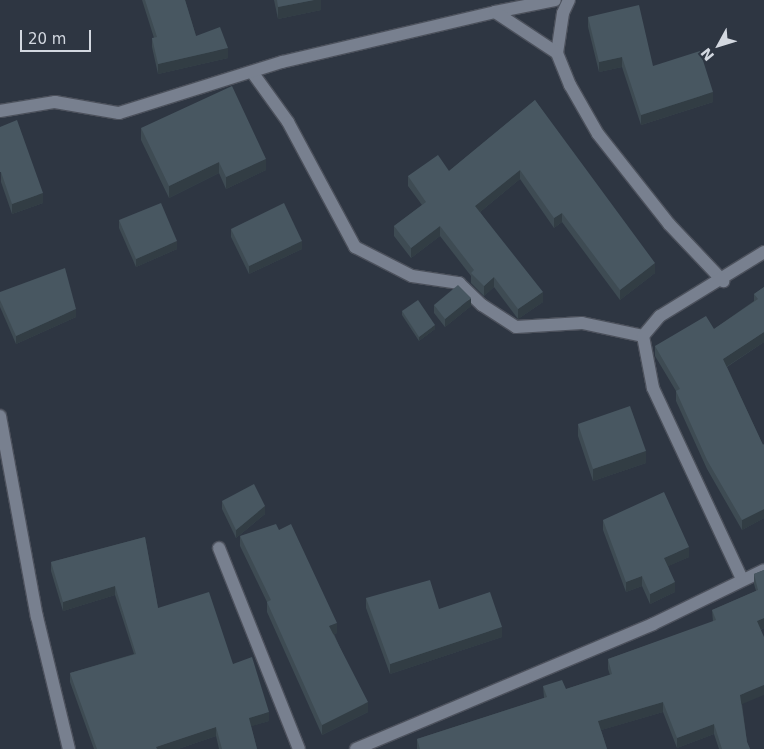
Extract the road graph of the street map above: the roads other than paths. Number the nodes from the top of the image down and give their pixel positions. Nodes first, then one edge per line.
1 (554, 0) edge
2 (569, 0) edge
3 (495, 12) junction
4 (558, 53) junction
5 (252, 72) junction
6 (0, 111) edge
7 (764, 252) edge
8 (723, 281) junction
9 (643, 336) junction
10 (0, 416) edge
11 (219, 548) dead end
12 (764, 570) edge
13 (742, 579) junction
14 (69, 749) edge
15 (299, 749) edge
16 (356, 749) edge

1 - 3 street
2 - 4 street
3 - 4 street
3 - 5 street
4 - 8 street
5 - 6 street
5 - 9 street
7 - 8 street
8 - 9 street
9 - 13 street
10 - 14 street
11 - 15 street
12 - 13 street
13 - 16 street

